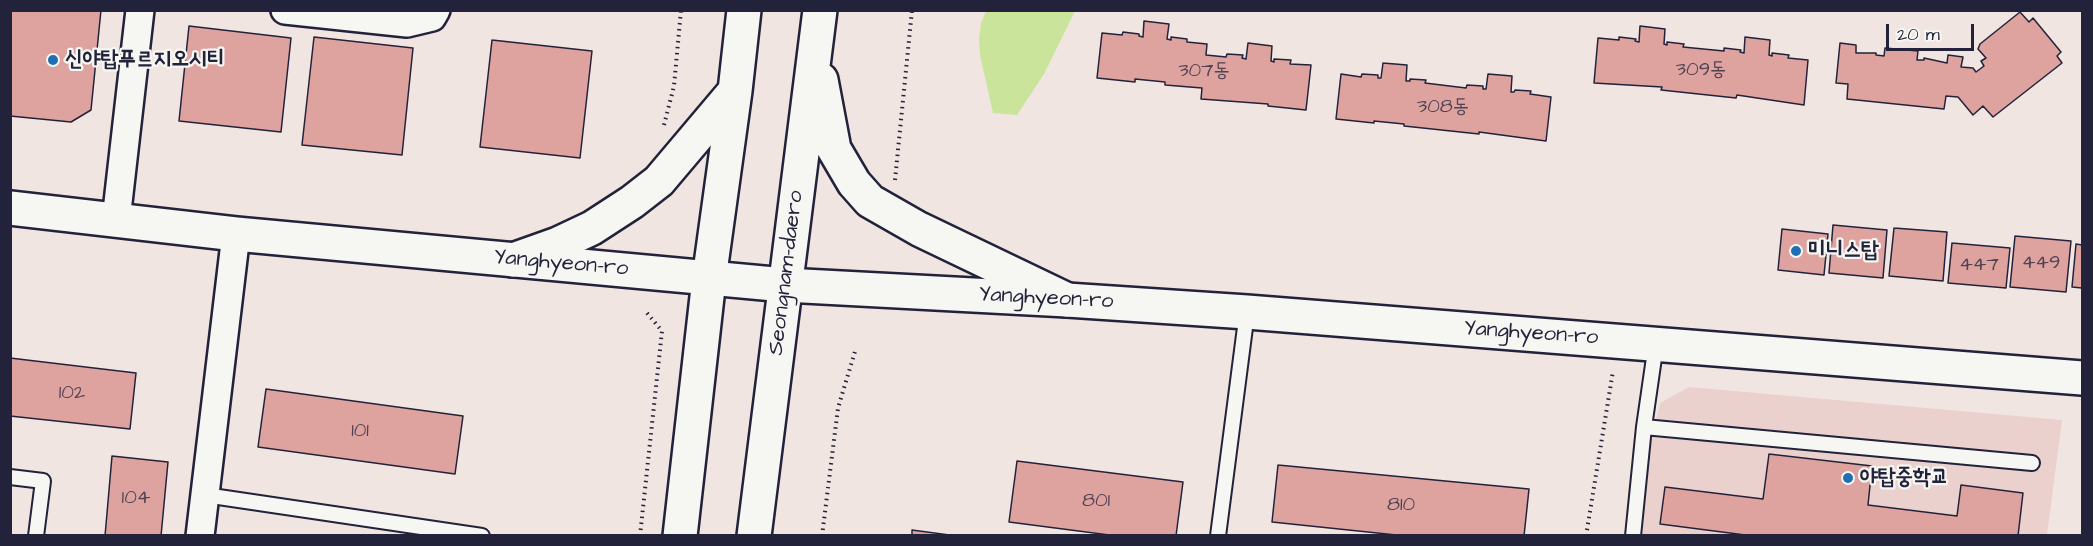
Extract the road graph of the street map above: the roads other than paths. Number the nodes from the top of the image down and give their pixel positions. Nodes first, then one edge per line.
1 (140, 10) edge
2 (285, 10) edge
3 (436, 10) edge
4 (744, 10) edge
5 (820, 10) edge
6 (815, 50) junction
7 (735, 91) junction
8 (10, 208) edge
9 (116, 220) junction
10 (236, 234) junction
11 (513, 260) junction
12 (709, 279) junction
13 (785, 285) junction
14 (1067, 300) junction
15 (1246, 312) junction
16 (1656, 344) junction
17 (2082, 378) edge
18 (1644, 427) junction
19 (2032, 463) dead end
20 (10, 477) edge
21 (205, 495) junction
22 (403, 530) edge
23 (36, 536) edge
24 (200, 536) edge
25 (482, 536) edge
26 (680, 536) edge
27 (754, 536) edge
28 (1218, 536) edge
29 (1633, 536) edge

1 - 9 street
2 - 3 street
4 - 7 main road
5 - 6 main road, Seongnam-daero
6 - 13 main road, Seongnam-daero
6 - 14 main road
7 - 11 main road
7 - 12 main road
8 - 9 main road, Yanghyeon-ro
9 - 10 main road, Yanghyeon-ro
10 - 11 main road, Yanghyeon-ro
10 - 21 street
11 - 12 main road, Yanghyeon-ro
12 - 13 main road, Yanghyeon-ro
12 - 26 main road
13 - 14 main road, Yanghyeon-ro
13 - 27 main road, Seongnam-daero
14 - 15 main road, Yanghyeon-ro
15 - 16 main road, Yanghyeon-ro
15 - 28 lane
16 - 17 main road, Yanghyeon-ro
16 - 18 lane
18 - 19 lane
18 - 29 lane
20 - 23 lane
21 - 22 lane
21 - 24 street
22 - 25 lane

